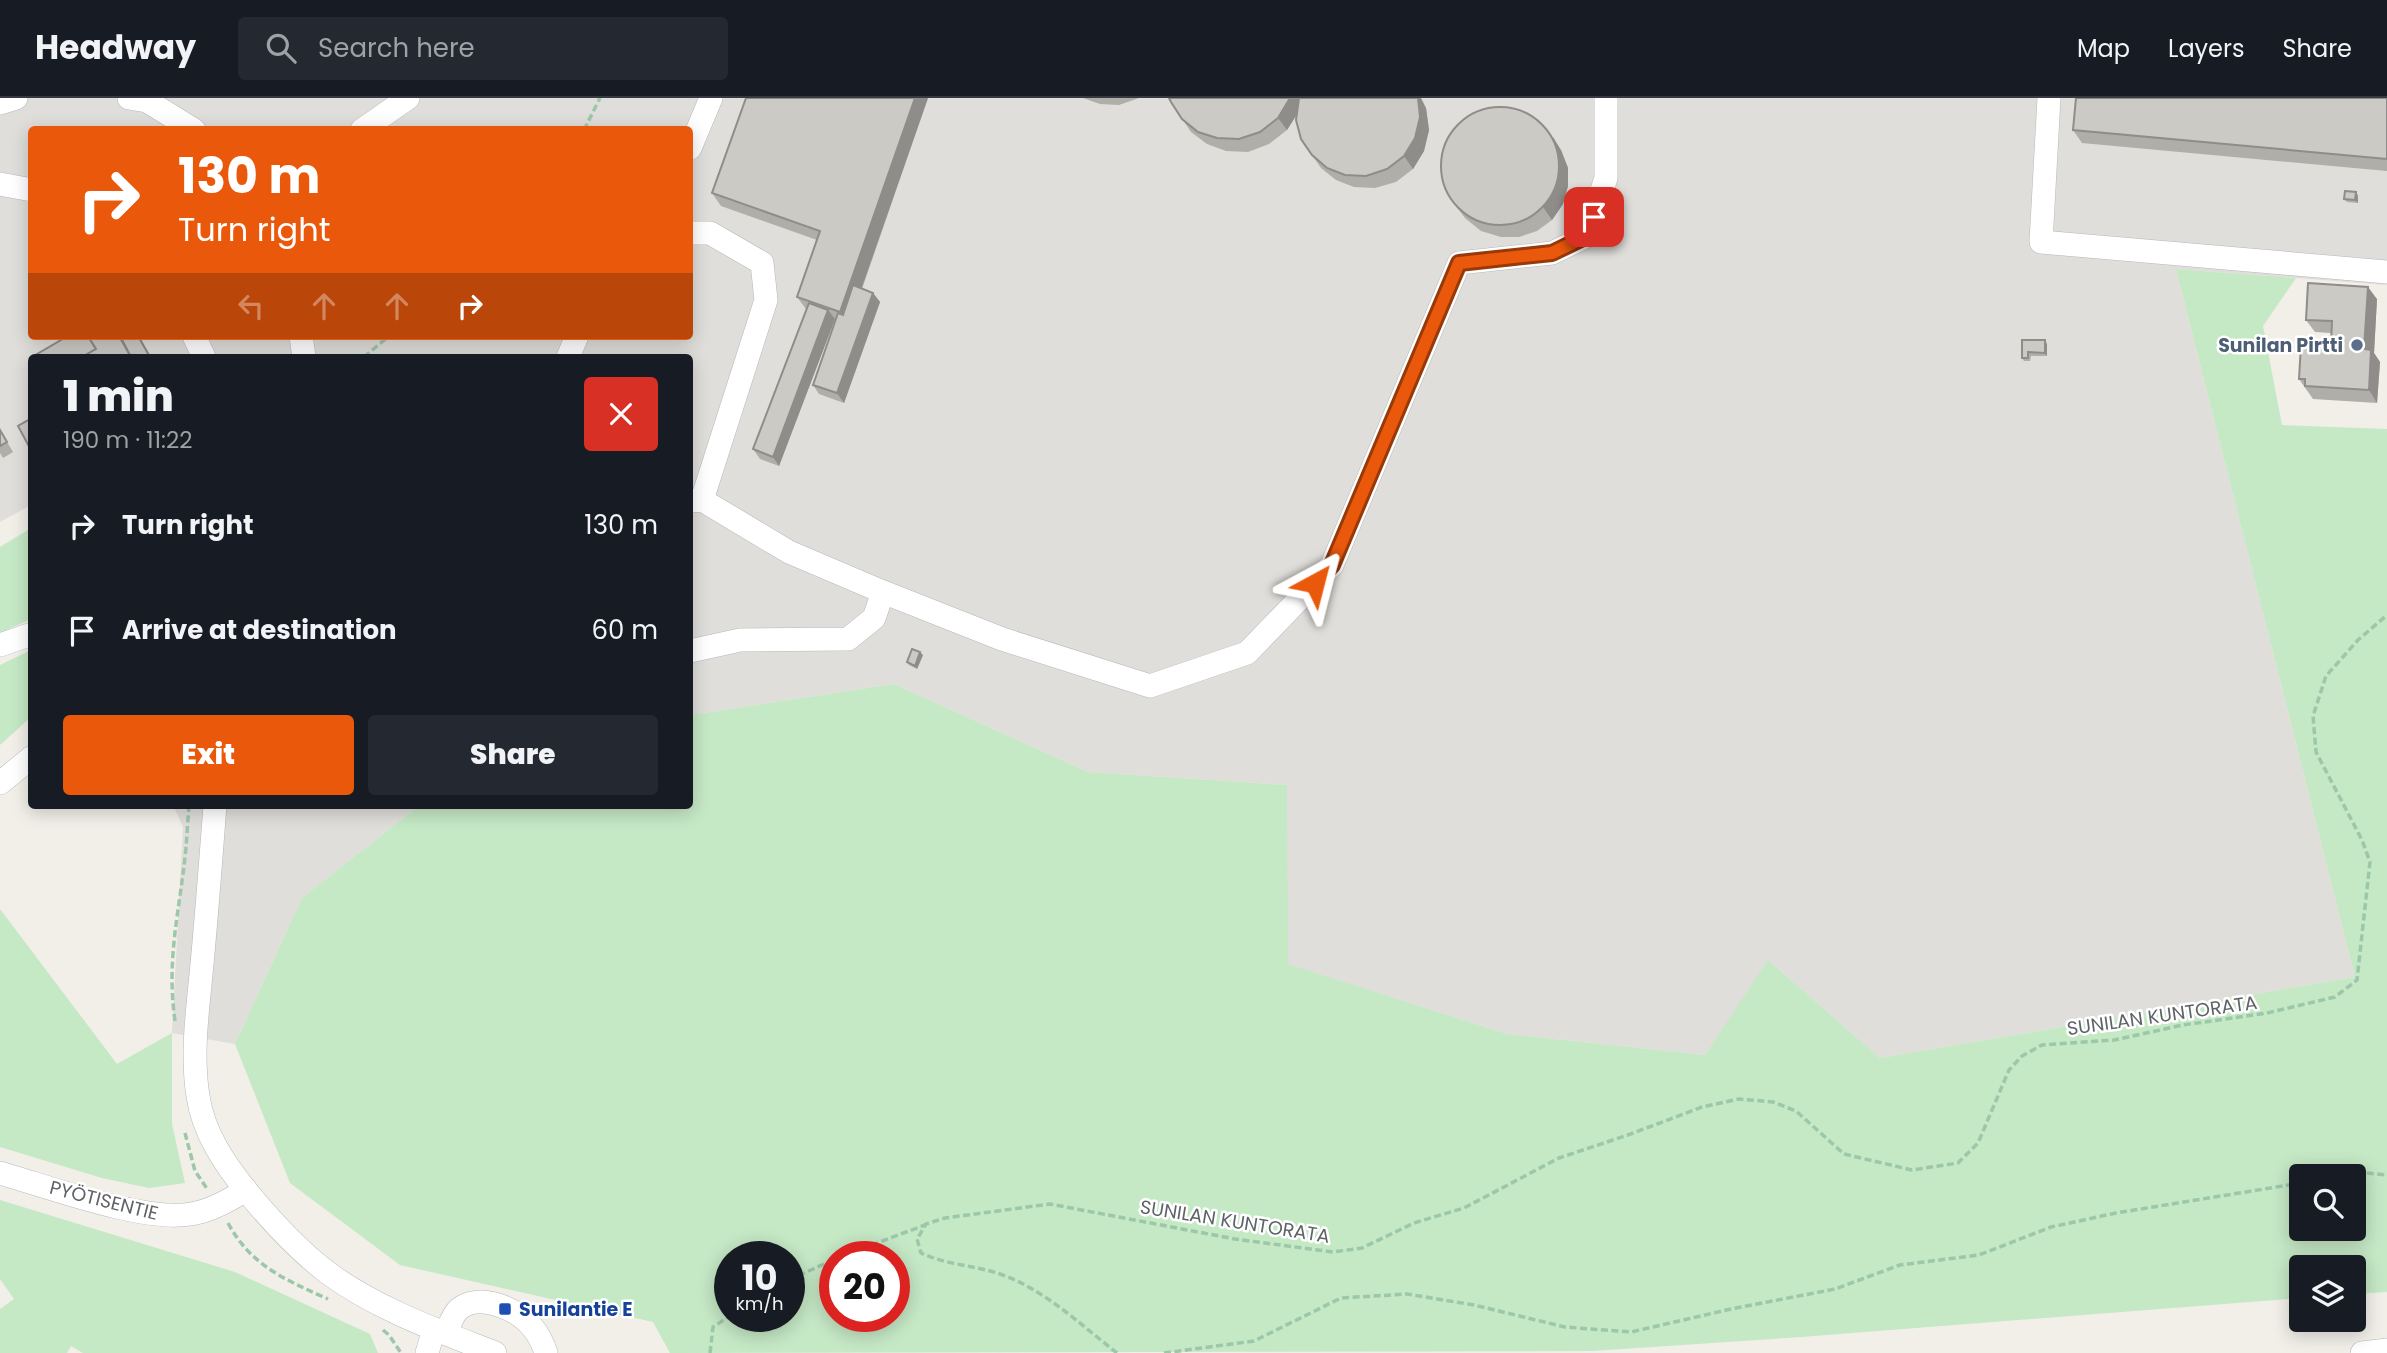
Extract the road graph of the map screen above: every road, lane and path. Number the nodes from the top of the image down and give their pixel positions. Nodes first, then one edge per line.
1 (16, 98) edge
2 (408, 98) edge
3 (600, 98) edge
4 (711, 98) edge
5 (1606, 98) edge
6 (2049, 98) edge
7 (139, 99) edge
8 (0, 103) edge
9 (187, 126) edge
10 (368, 126) edge
11 (586, 126) edge
12 (693, 141) edge
13 (0, 184) edge
14 (28, 189) edge
15 (693, 233) edge
16 (2387, 272) edge
17 (384, 340) edge
18 (368, 354) edge
19 (696, 501) edge
20 (883, 592) junction
21 (2387, 615) edge
22 (28, 635) edge
23 (0, 645) edge
24 (693, 650) edge
25 (28, 760) edge
26 (0, 783) edge
27 (189, 809) edge
28 (215, 809) edge
29 (176, 1031) dead end
30 (185, 1132) dead end
31 (0, 1173) edge
32 (2366, 1173) edge
33 (2387, 1175) edge
34 (2289, 1185) edge
35 (246, 1190) junction
36 (218, 1206) junction
37 (926, 1224) junction
38 (881, 1241) edge
39 (332, 1301) dead end
40 (714, 1326) edge
41 (382, 1329) dead end
42 (440, 1331) junction
43 (2387, 1350) edge
44 (401, 1353) edge
45 (427, 1353) edge
46 (495, 1353) edge
47 (546, 1353) edge
48 (710, 1353) edge
49 (1117, 1353) edge
50 (1164, 1353) edge
51 (2362, 1353) edge

1 - 8 street
2 - 10 street
3 - 11 path
4 - 12 street
5 - 20 street
6 - 16 street
7 - 9 street
13 - 14 street
15 - 19 street
17 - 18 path
19 - 20 street
20 - 24 street
21 - 37 path, SUNILAN KUNTORATA
22 - 23 street
25 - 26 street
27 - 29 path
28 - 35 street
30 - 36 path
31 - 36 street, PYÖTISENTIE
32 - 33 path
34 - 50 path
35 - 36 street, PYÖTISENTIE
35 - 42 street
36 - 39 path
37 - 38 path, SUNILAN KUNTORATA
37 - 49 path
40 - 48 path
41 - 44 path
42 - 45 street
42 - 46 street
42 - 47 street
43 - 51 street

